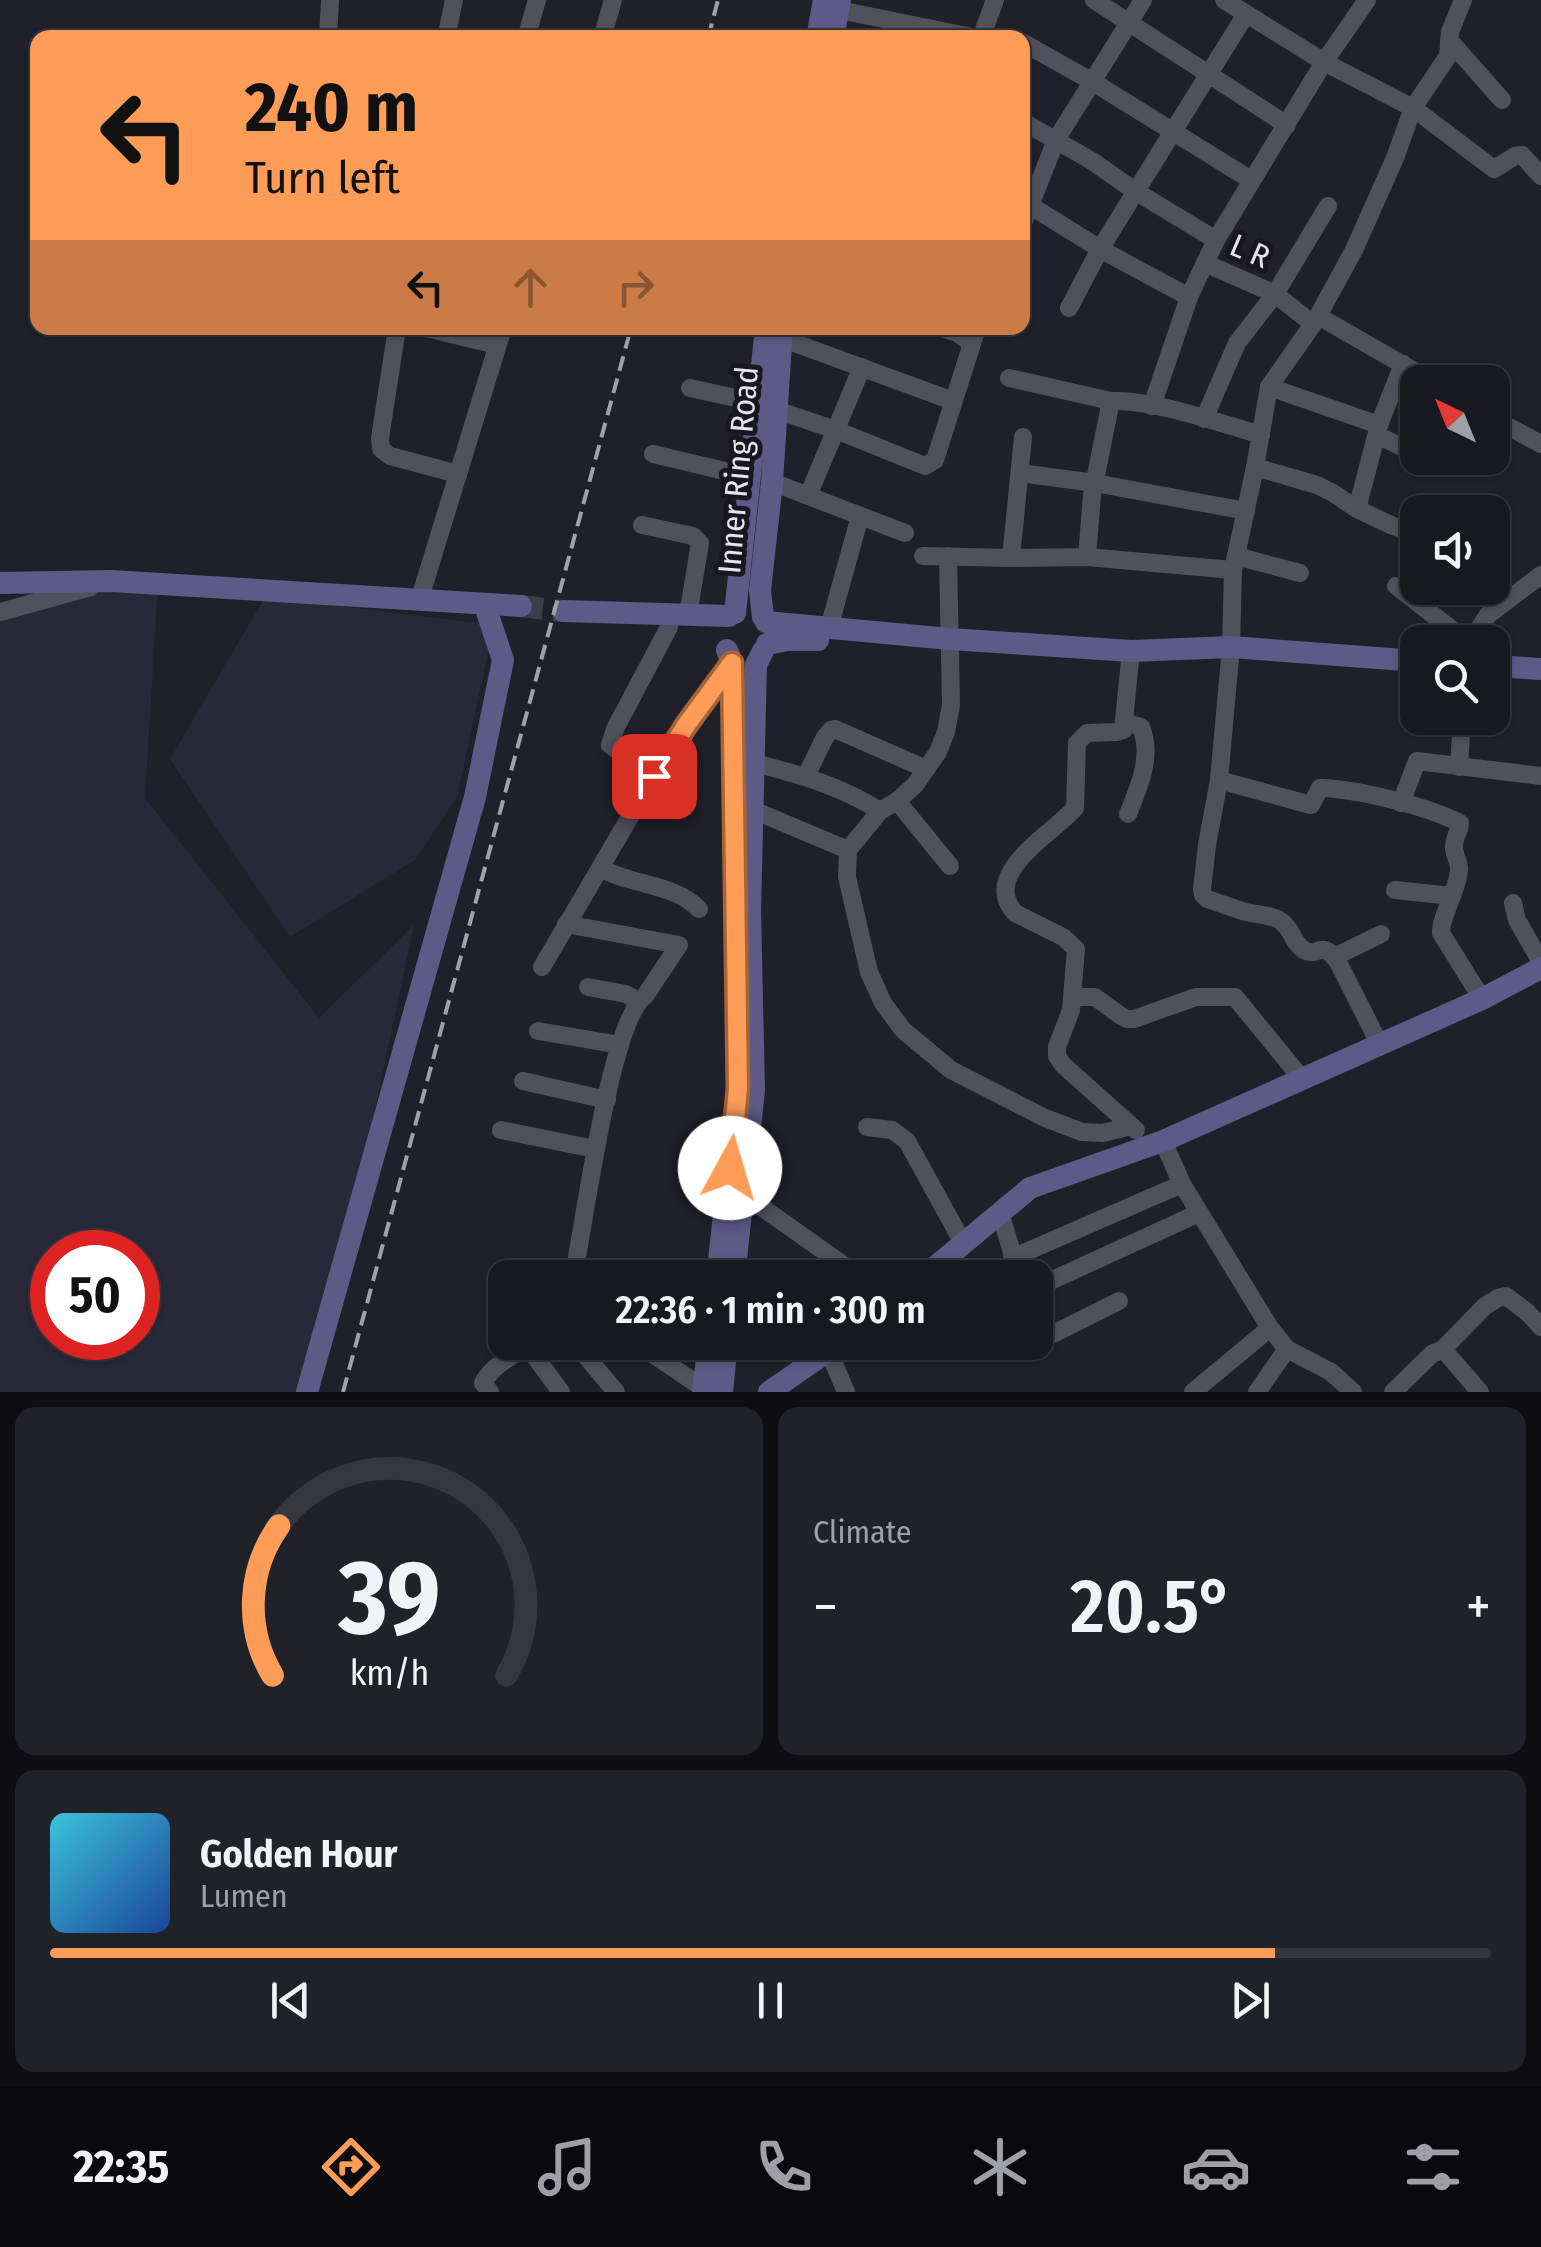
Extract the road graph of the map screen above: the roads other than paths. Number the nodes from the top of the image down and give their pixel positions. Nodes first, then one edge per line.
1 (330, 0) edge
2 (454, 0) edge
3 (537, 0) edge
4 (613, 0) edge
5 (996, 0) edge
6 (1094, 0) edge
7 (1144, 0) edge
8 (1224, 0) edge
9 (1367, 0) edge
10 (1463, 0) edge
11 (834, 3) edge
12 (1246, 14) junction
13 (1129, 24) junction
14 (328, 30) edge
15 (448, 30) edge
16 (528, 30) edge
17 (604, 30) edge
18 (821, 30) edge
19 (834, 30) edge
20 (946, 30) edge
21 (983, 30) edge
22 (1449, 40) junction
23 (1030, 47) edge
24 (1324, 62) junction
25 (1208, 75) junction
26 (1093, 82) junction
27 (1502, 100) dead end
28 (1414, 108) junction
29 (1030, 125) edge
30 (1287, 125) junction
31 (1171, 132) junction
32 (1056, 140) junction
33 (1541, 176) edge
34 (1251, 180) junction
35 (1134, 191) junction
36 (1030, 196) edge
37 (1030, 205) edge
38 (1328, 206) dead end
39 (1216, 240) junction
40 (1100, 249) junction
41 (1204, 263) junction
42 (1276, 294) junction
43 (1189, 297) junction
44 (1069, 308) dead end
45 (1316, 320) junction
46 (396, 335) edge
47 (776, 335) edge
48 (786, 335) edge
49 (974, 335) edge
50 (500, 336) edge
51 (1404, 364) joint
52 (862, 367) junction
53 (1008, 378) dead end
54 (690, 388) dead end
55 (1269, 388) junction
56 (953, 401) junction
57 (1112, 401) junction
58 (1152, 406) junction
59 (767, 407) junction
60 (1204, 419) junction
61 (1510, 428) edge
62 (836, 430) junction
63 (1378, 430) junction
64 (1260, 435) junction
65 (1023, 437) dead end
66 (1400, 443) edge
67 (1541, 444) edge
68 (654, 454) dead end
69 (1256, 467) junction
70 (1020, 473) junction
71 (458, 474) junction
72 (761, 480) junction
73 (1094, 483) junction
74 (808, 496) junction
75 (1358, 509) junction
76 (1246, 511) junction
77 (860, 516) junction
78 (642, 524) dead end
79 (1400, 528) edge
80 (905, 533) dead end
81 (923, 556) dead end
82 (948, 556) junction
83 (1087, 556) junction
84 (1012, 558) junction
85 (1235, 563) junction
86 (1300, 573) dead end
87 (1541, 575) edge
88 (111, 581) junction
89 (0, 583) edge
90 (1396, 586) dead end
91 (341, 593) junction
92 (419, 601) junction
93 (0, 612) edge
94 (487, 612) junction
95 (564, 617) tunnel mouth
96 (678, 621) junction
97 (1447, 625) edge
98 (1481, 625) edge
99 (829, 628) junction
100 (765, 634) junction
101 (729, 636) junction
102 (944, 638) junction
103 (1231, 648) junction
104 (1131, 651) junction
105 (1400, 660) edge
106 (1510, 667) edge
107 (1541, 670) edge
108 (1125, 722) junction
109 (1461, 735) edge
110 (754, 763) junction
111 (1460, 767) junction
112 (926, 769) junction
113 (654, 776) junction
114 (806, 776) junction
115 (1541, 776) edge
116 (1219, 780) junction
117 (897, 801) junction
118 (1401, 803) junction
119 (753, 810) junction
120 (880, 811) junction
121 (1128, 814) dead end
122 (848, 850) junction
123 (950, 866) dead end
124 (601, 868) junction
125 (1395, 890) dead end
126 (1452, 896) junction
127 (1513, 903) dead end
128 (699, 910) dead end
129 (566, 924) junction
130 (1381, 934) dead end
131 (1334, 957) junction
132 (1541, 965) edge
133 (542, 967) dead end
134 (588, 987) dead end
135 (1073, 997) junction
136 (1482, 999) junction
137 (638, 1001) junction
138 (538, 1031) dead end
139 (620, 1045) junction
140 (1380, 1045) junction
141 (1302, 1079) junction
142 (523, 1082) dead end
143 (607, 1100) junction
144 (1132, 1126) junction
145 (867, 1127) dead end
146 (502, 1130) dead end
147 (1157, 1142) junction
148 (596, 1149) junction
149 (1182, 1184) junction
150 (743, 1194) junction
151 (1000, 1213) junction
152 (1199, 1213) junction
153 (963, 1242) junction
154 (1012, 1258) joint
155 (576, 1260) edge
156 (719, 1260) edge
157 (736, 1260) edge
158 (836, 1260) edge
159 (942, 1260) edge
160 (1053, 1280) edge
161 (1120, 1301) dead end
162 (1270, 1328) junction
163 (1541, 1328) edge
164 (1053, 1334) edge
165 (1287, 1349) junction
166 (1444, 1349) junction
167 (506, 1360) edge
168 (541, 1360) edge
169 (589, 1360) edge
170 (663, 1360) edge
171 (709, 1360) edge
172 (720, 1360) edge
173 (818, 1360) edge
174 (838, 1360) edge
175 (782, 1388) edge
176 (709, 1390) edge
177 (308, 1392) edge
178 (490, 1392) edge
179 (561, 1392) edge
180 (616, 1392) edge
181 (846, 1392) edge
182 (1192, 1392) edge
183 (1257, 1392) edge
184 (1353, 1392) edge
185 (1393, 1392) edge
186 (1480, 1392) edge

1 - 14 street
2 - 15 street
3 - 16 street
4 - 17 street
5 - 21 street
6 - 13 street
7 - 13 street
8 - 12 street
9 - 24 street
10 - 22 street
11 - 18 street
11 - 19 street
11 - 20 street
12 - 24 street
12 - 25 street
13 - 25 street
13 - 26 street
22 - 27 street
22 - 28 street
23 - 26 street
24 - 28 street
24 - 30 street
25 - 30 street
25 - 31 street
26 - 31 street
26 - 32 street
28 - 33 street
28 - 45 street
29 - 32 street, L R
30 - 34 street
31 - 34 street
31 - 35 street
32 - 35 street, L R
32 - 36 street
34 - 39 street
35 - 39 street, L R
35 - 40 street
37 - 40 street
38 - 42 street
39 - 41 street, L R
40 - 43 street
40 - 44 street
41 - 42 street, L R
41 - 43 street
42 - 45 street, L R
42 - 60 street
43 - 58 street
45 - 51 street, L R
45 - 55 street
46 - 71 street
47 - 59 street, Inner Ring Road
48 - 52 street
49 - 56 street
50 - 71 street
51 - 63 street
52 - 56 street
52 - 62 street
53 - 57 street
54 - 59 street
55 - 63 street
55 - 64 street
56 - 62 street
57 - 58 street
57 - 73 street
58 - 60 street
59 - 62 street
59 - 72 street, Inner Ring Road
60 - 64 street
61 - 67 street
62 - 74 street
63 - 66 street
63 - 75 street
64 - 69 street
65 - 70 street
68 - 72 street
69 - 75 street
69 - 76 street
70 - 73 street
70 - 84 street
71 - 92 street
72 - 74 street
72 - 100 street, Inner Ring Road
72 - 101 street, Inner Ring Road
73 - 76 street
73 - 83 street
74 - 77 street
75 - 79 street
76 - 85 street
77 - 80 street
77 - 99 street
78 - 96 street
81 - 82 street
82 - 84 street
82 - 102 street
83 - 84 street
83 - 85 street
85 - 86 street
85 - 103 street
87 - 98 street
88 - 89 street
88 - 91 street
88 - 93 street
90 - 97 street
91 - 92 street
91 - 94 street
92 - 94 street
94 - 177 street
95 - 96 street
96 - 101 street
96 - 113 street
99 - 100 street
99 - 102 street
100 - 101 street
100 - 101 street
100 - 102 street
100 - 110 street, Inner Ring Road
101 - 113 street
101 - 156 street, Inner Ring Road
102 - 104 street
102 - 112 street
103 - 104 street
103 - 105 street
103 - 116 street
104 - 108 street
106 - 107 street
108 - 121 street
108 - 135 street
109 - 111 street
110 - 114 street
110 - 119 street, Inner Ring Road
111 - 115 street
111 - 118 street
112 - 114 street
112 - 117 street
113 - 124 street
114 - 120 street
116 - 118 street
116 - 131 street
117 - 120 street
117 - 123 street
118 - 126 street
119 - 122 street
119 - 150 street, Inner Ring Road
120 - 122 street
122 - 144 street
124 - 128 street
124 - 129 street
125 - 126 street
126 - 136 street
127 - 132 street
129 - 133 street
129 - 137 street
130 - 131 street
131 - 140 street
132 - 136 street
134 - 137 street
135 - 141 street
135 - 144 street
136 - 140 street
137 - 139 street
138 - 139 street
139 - 143 street
140 - 141 street
141 - 147 street
142 - 143 street
143 - 148 street
144 - 147 street
145 - 153 street
146 - 148 street
147 - 149 street
147 - 151 street
148 - 155 street
149 - 152 street
149 - 154 street
150 - 157 street, Inner Ring Road
150 - 158 street
151 - 153 street
151 - 154 street
152 - 160 street
152 - 162 street
153 - 159 street
161 - 164 street
162 - 165 street
162 - 182 street
163 - 166 street
165 - 183 street
165 - 184 street
166 - 185 street
166 - 186 street
167 - 178 street
168 - 179 street
169 - 180 street
170 - 176 street
171 - 176 street
172 - 176 street
173 - 175 street
174 - 181 street

